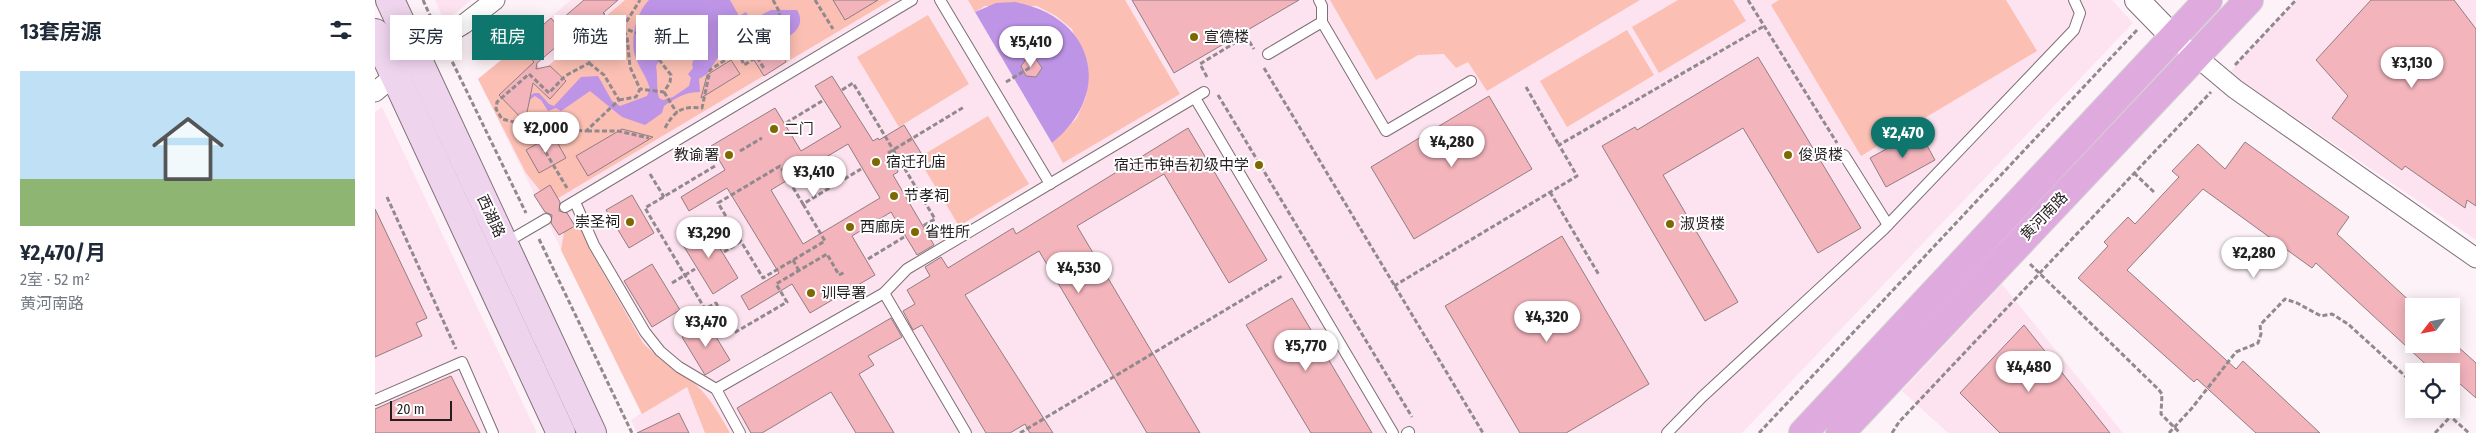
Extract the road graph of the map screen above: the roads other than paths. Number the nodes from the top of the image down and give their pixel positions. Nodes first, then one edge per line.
1 (390, 0) edge
2 (495, 0) edge
3 (912, 0) edge
4 (940, 0) edge
5 (1319, 0) edge
6 (2074, 0) edge
7 (2208, 0) edge
8 (2249, 0) edge
9 (2144, 8) edge
10 (397, 15) edge
11 (1323, 22) junction
12 (462, 24) edge
13 (375, 34) edge
14 (2173, 37) junction
15 (2196, 56) junction
16 (1264, 58) road end
17 (412, 60) edge
18 (419, 60) edge
19 (1471, 81) dead end
20 (385, 84) edge
21 (1844, 155) road end
22 (1050, 184) junction
23 (575, 202) junction
24 (565, 207) dead end
25 (546, 219) dead end
26 (1888, 225) junction
27 (504, 244) junction
28 (2476, 258) edge
29 (884, 293) junction
30 (716, 389) junction
31 (375, 400) edge
32 (493, 433) edge
33 (561, 433) edge
34 (592, 433) edge
35 (740, 433) edge
36 (967, 433) edge
37 (1393, 433) edge
38 (1667, 433) edge
39 (1803, 433) edge
40 (1840, 433) edge

1 - 10 main road, 西湖路
2 - 12 street
3 - 23 lane
4 - 22 lane
5 - 11 lane
6 - 26 lane
7 - 14 main road, 黄河南路
8 - 15 main road, 黄河南路
9 - 14 street
11 - 16 lane
11 - 19 lane
13 - 20 main road, 西湖路
14 - 15 street
14 - 39 main road, 黄河南路
15 - 28 street
15 - 40 main road, 黄河南路
17 - 20 street
18 - 27 main road, 西湖路
20 - 33 main road, 西湖路
21 - 26 lane
22 - 29 lane
22 - 37 lane
23 - 24 lane
23 - 30 lane
25 - 27 lane
26 - 38 lane
27 - 34 main road, 西湖路
29 - 30 lane
29 - 36 lane
30 - 35 lane
31 - 32 lane

